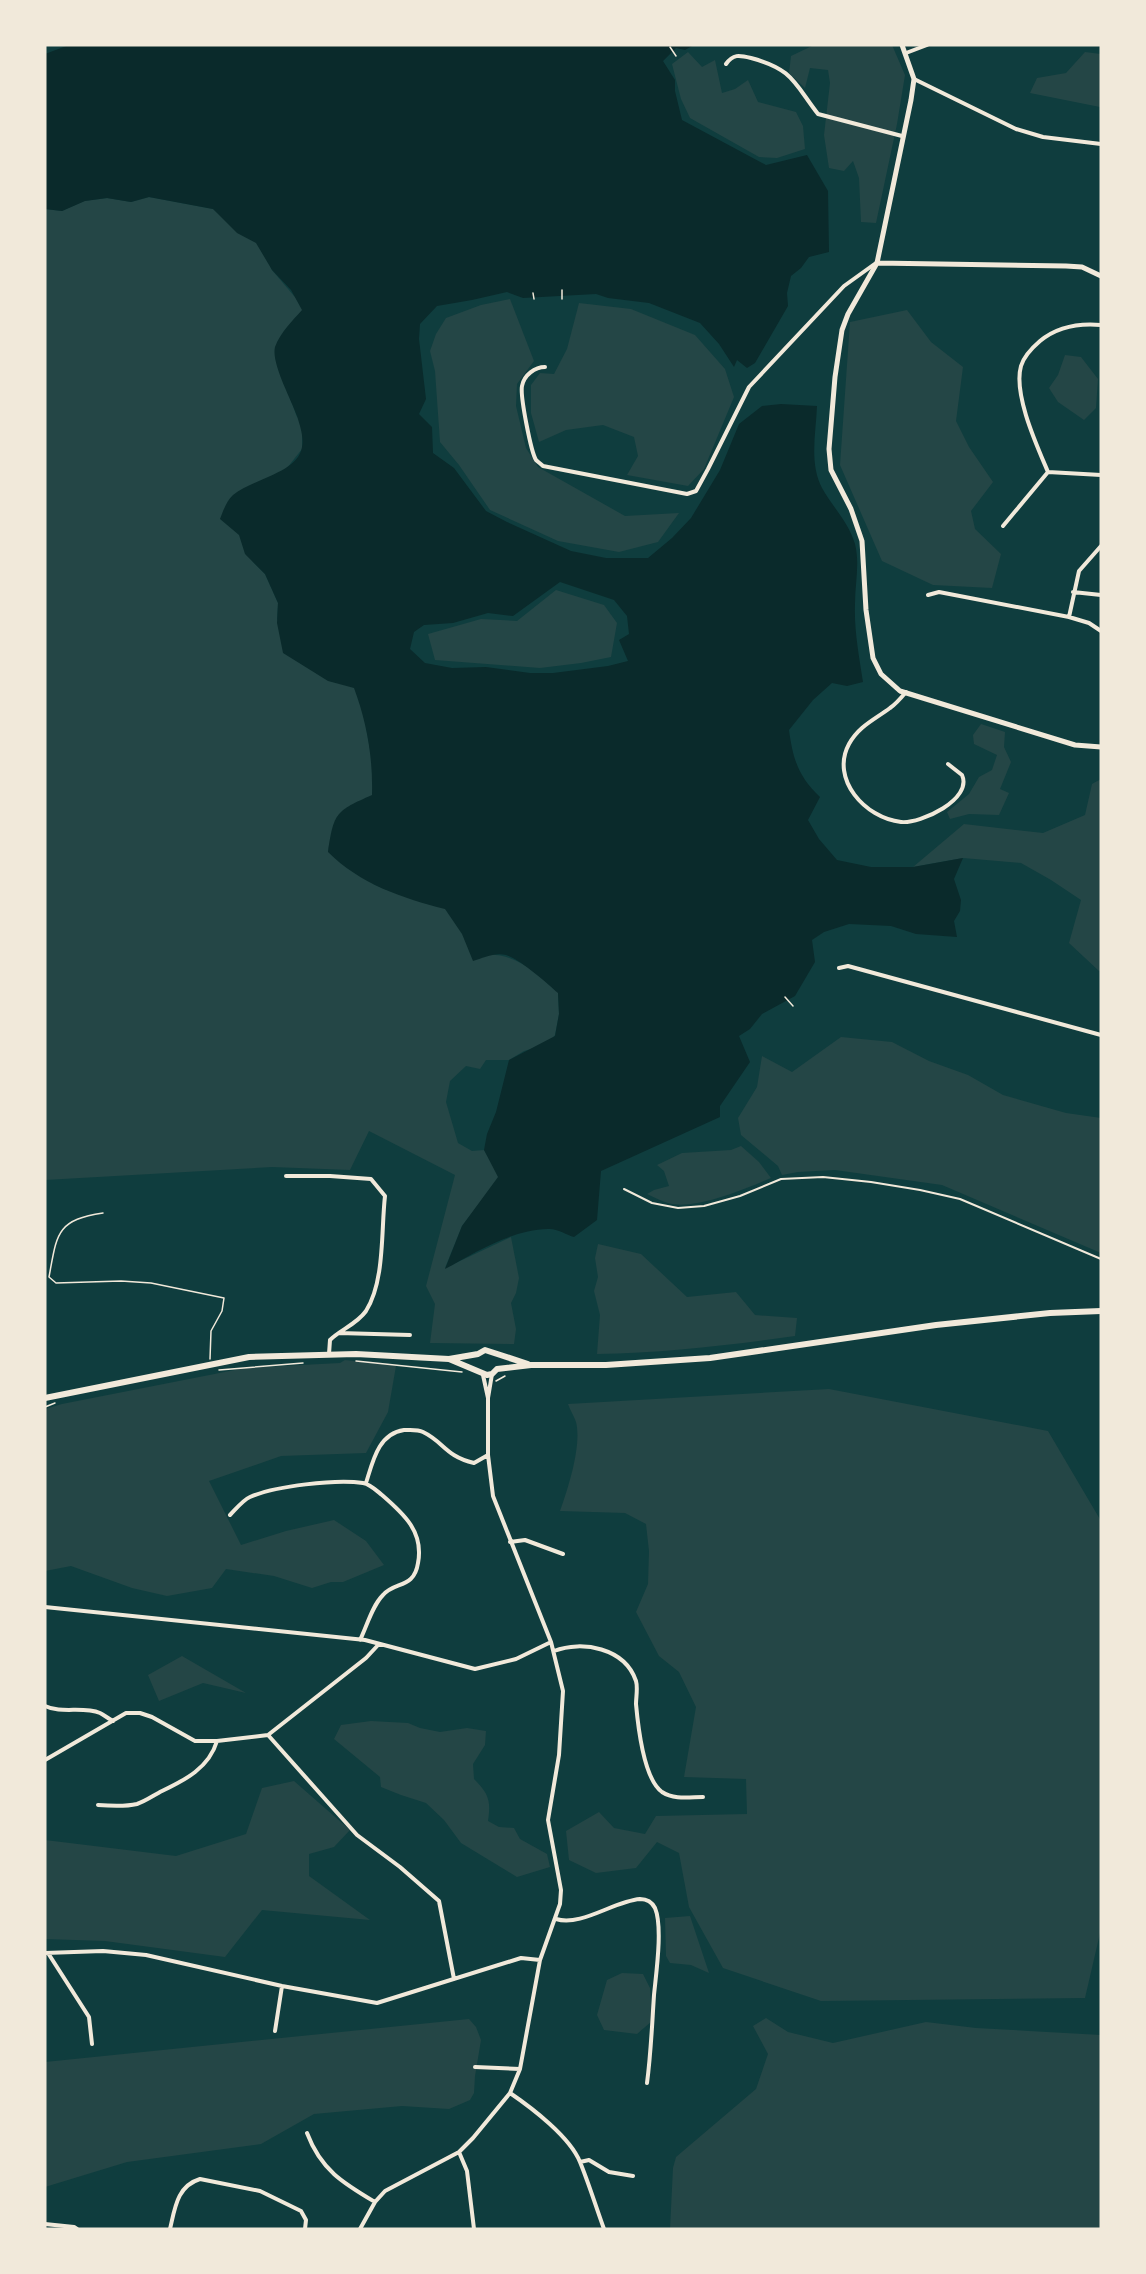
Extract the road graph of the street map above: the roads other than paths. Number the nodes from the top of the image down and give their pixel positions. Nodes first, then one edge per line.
1 (902, 45) edge
2 (927, 45) edge
3 (906, 53) junction
4 (726, 63) dead end
5 (914, 79) junction
6 (902, 136) junction
7 (1101, 144) edge
8 (877, 263) junction
9 (1101, 276) edge
10 (1101, 325) edge
11 (546, 367) dead end
12 (1048, 472) junction
13 (1101, 475) edge
14 (1003, 526) dead end
15 (1101, 546) edge
16 (1073, 592) junction
17 (928, 595) dead end
18 (1101, 595) edge
19 (1069, 617) junction
20 (1101, 631) edge
21 (906, 692) junction
22 (1101, 747) edge
23 (948, 764) dead end
24 (839, 968) dead end
25 (1101, 1035) edge
26 (286, 1176) dead end
27 (624, 1188) dead end
28 (1101, 1259) edge
29 (1101, 1311) edge
30 (338, 1333) junction
31 (410, 1335) dead end
32 (329, 1354) junction
33 (478, 1354) junction
34 (496, 1355) junction
35 (449, 1359) junction
36 (531, 1365) junction
37 (477, 1370) junction
38 (495, 1372) junction
39 (483, 1375) junction
40 (45, 1398) edge
41 (489, 1398) junction
42 (488, 1455) junction
43 (366, 1483) junction
44 (230, 1515) dead end
45 (510, 1542) junction
46 (563, 1554) dead end
47 (45, 1607) edge
48 (360, 1640) junction
49 (550, 1642) junction
50 (379, 1644) junction
51 (554, 1651) junction
52 (45, 1706) edge
53 (113, 1721) junction
54 (268, 1735) junction
55 (217, 1741) junction
56 (45, 1760) edge
57 (703, 1797) dead end
58 (98, 1806) dead end
59 (555, 1919) junction
60 (47, 1953) edge
61 (540, 1960) junction
62 (454, 1979) junction
63 (282, 1986) junction
64 (274, 2031) dead end
65 (92, 2043) dead end
66 (475, 2067) dead end
67 (520, 2069) junction
68 (647, 2083) dead end
69 (510, 2093) junction
70 (307, 2133) dead end
71 (459, 2152) junction
72 (580, 2162) junction
73 (633, 2176) dead end
74 (375, 2202) junction
75 (45, 2224) edge
76 (77, 2229) edge
77 (170, 2229) edge
78 (305, 2229) edge
79 (360, 2229) edge
80 (474, 2229) edge
81 (604, 2229) edge

1 - 3 street
2 - 3 street
3 - 5 street
4 - 6 street
5 - 6 street
5 - 7 street
6 - 8 street
8 - 9 street
8 - 11 street
8 - 21 street
10 - 12 street
12 - 13 street
12 - 14 street
15 - 16 street
16 - 18 street
16 - 19 street
17 - 19 street
19 - 20 street
21 - 22 street
21 - 23 street
24 - 25 street
26 - 30 street
27 - 28 lane
29 - 36 main road
30 - 31 street
30 - 32 street
32 - 35 main road
32 - 40 main road
33 - 34 main road
33 - 35 main road
33 - 37 main road
34 - 36 main road
34 - 38 main road
35 - 37 main road
36 - 38 main road
37 - 39 main road
38 - 39 main road
38 - 41 street
39 - 41 street
41 - 42 street
42 - 43 street
42 - 45 street
43 - 44 street
43 - 48 street
45 - 46 street
45 - 49 street
47 - 48 street
48 - 50 street
49 - 50 street
49 - 51 street
50 - 54 street
51 - 57 street
51 - 59 street
52 - 53 street
53 - 55 street
53 - 56 street
54 - 55 street
54 - 62 street
55 - 58 street
59 - 61 street
59 - 68 street
60 - 63 street
60 - 65 street
61 - 62 street
61 - 67 street
62 - 63 street
63 - 64 street
66 - 67 street
67 - 69 street
69 - 71 street
69 - 72 street
70 - 74 street
71 - 74 street
71 - 80 street
72 - 73 street
72 - 81 street
74 - 79 street
75 - 76 street
77 - 78 street

